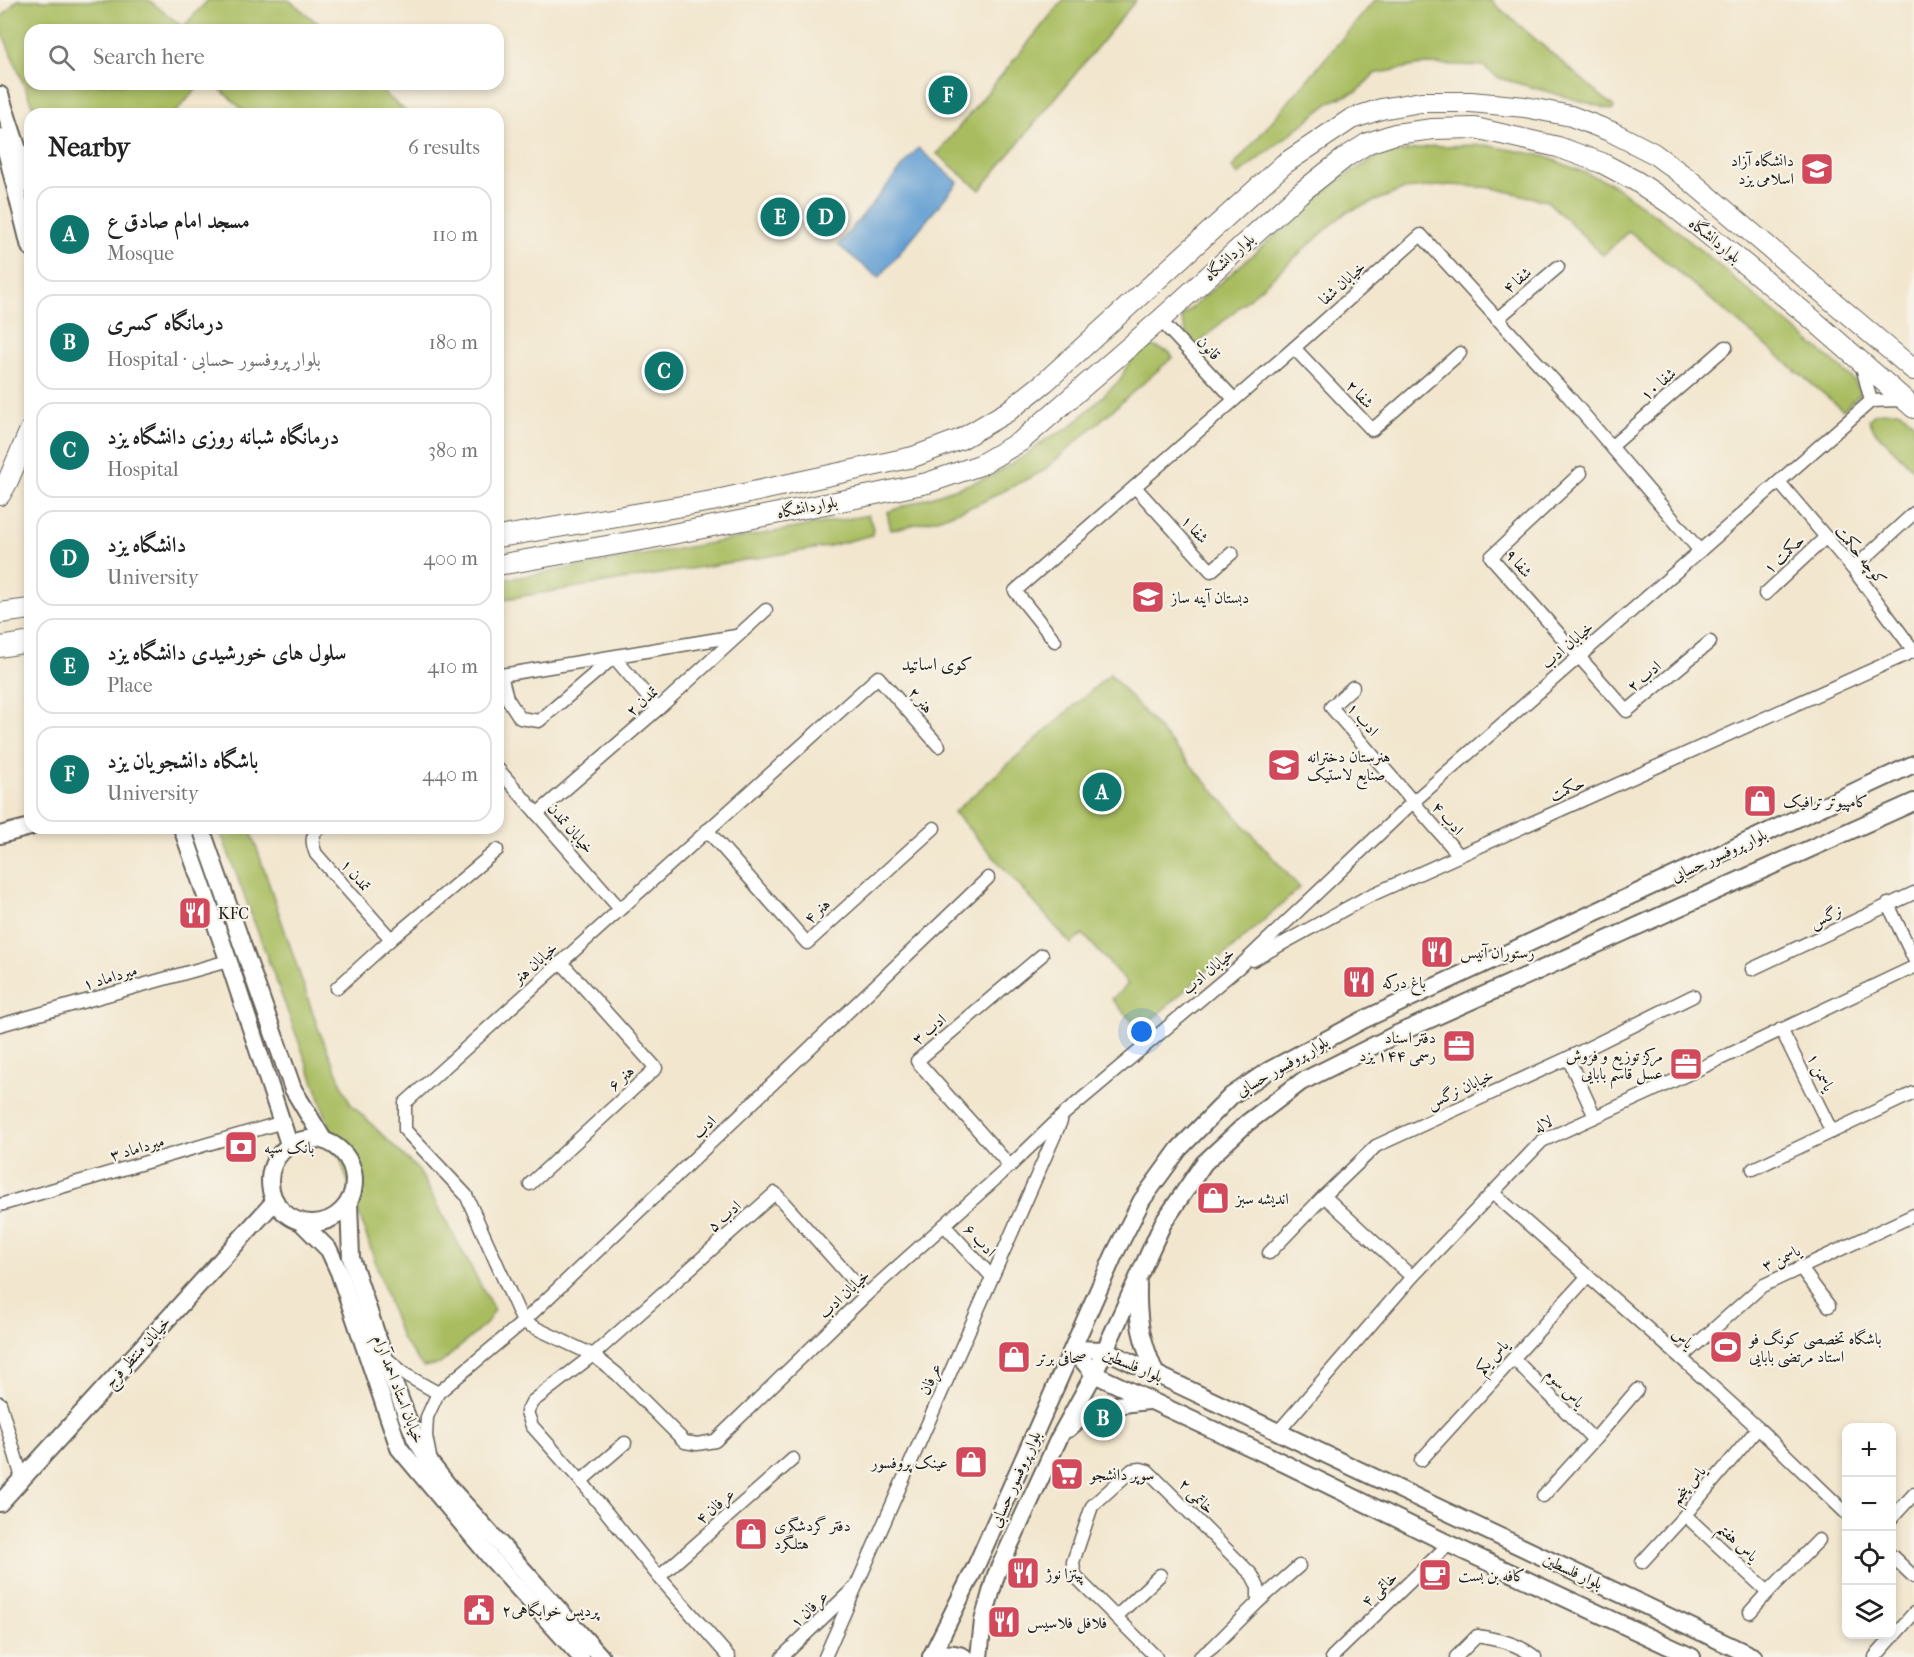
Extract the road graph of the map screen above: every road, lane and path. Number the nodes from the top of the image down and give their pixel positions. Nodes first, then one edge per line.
1 (0, 95) edge
2 (0, 137) edge
3 (24, 168) edge
4 (24, 222) edge
5 (1558, 267) dead end
6 (1497, 319) junction
7 (1160, 320) junction
8 (1726, 347) dead end
9 (1294, 348) junction
10 (1460, 353) dead end
11 (1861, 362) junction
12 (1914, 370) edge
13 (1234, 399) junction
14 (1871, 401) junction
15 (1914, 408) edge
16 (24, 444) edge
17 (1612, 446) junction
18 (1581, 473) dead end
19 (1779, 482) junction
20 (1135, 487) junction
21 (0, 495) edge
22 (641, 512) junction
23 (1914, 513) edge
24 (504, 536) edge
25 (1826, 537) junction
26 (647, 539) junction
27 (1700, 551) junction
28 (1232, 552) dead end
29 (504, 564) edge
30 (1853, 569) junction
31 (1765, 594) dead end
32 (24, 610) edge
33 (766, 610) dead end
34 (0, 614) edge
35 (736, 636) junction
36 (1055, 641) dead end
37 (1710, 642) dead end
38 (24, 643) edge
39 (0, 647) edge
40 (1914, 651) edge
41 (614, 657) junction
42 (1578, 657) junction
43 (504, 675) edge
44 (878, 677) joint
45 (504, 686) edge
46 (1353, 687) dead end
47 (658, 709) junction
48 (939, 746) dead end
49 (1914, 764) edge
50 (504, 776) edge
51 (1413, 802) junction
52 (1914, 802) edge
53 (537, 814) junction
54 (24, 828) edge
55 (934, 828) dead end
56 (707, 830) junction
57 (184, 834) edge
58 (203, 834) edge
59 (314, 834) edge
60 (0, 835) edge
61 (497, 850) dead end
62 (1459, 855) junction
63 (988, 878) dead end
64 (1914, 892) edge
65 (1888, 904) junction
66 (620, 909) junction
67 (391, 939) junction
68 (1042, 955) dead end
69 (1914, 959) edge
70 (228, 961) junction
71 (561, 962) junction
72 (1239, 967) junction
73 (1914, 967) edge
74 (1752, 969) dead end
75 (337, 988) dead end
76 (1693, 996) dead end
77 (0, 1025) edge
78 (1781, 1029) junction
79 (1568, 1058) junction
80 (1914, 1093) edge
81 (1064, 1114) junction
82 (1595, 1117) junction
83 (283, 1122) junction
84 (1832, 1130) junction
85 (323, 1139) junction
86 (289, 1144) junction
87 (1010, 1166) junction
88 (1753, 1169) dead end
89 (530, 1184) dead end
90 (1493, 1193) junction
91 (1324, 1196) junction
92 (275, 1201) junction
93 (349, 1203) junction
94 (0, 1205) edge
95 (1914, 1215) edge
96 (300, 1221) junction
97 (944, 1225) junction
98 (1269, 1253) dead end
99 (1800, 1267) junction
100 (1138, 1274) junction
101 (1588, 1276) junction
102 (992, 1277) junction
103 (1412, 1277) junction
104 (866, 1295) junction
105 (1829, 1306) dead end
106 (523, 1322) junction
107 (1073, 1349) junction
108 (1105, 1350) junction
109 (593, 1355) junction
110 (384, 1357) junction
111 (1681, 1358) junction
112 (1514, 1359) junction
113 (1155, 1373) junction
114 (1094, 1374) junction
115 (1637, 1390) dead end
116 (438, 1393) junction
117 (1151, 1400) junction
118 (0, 1403) edge
119 (1758, 1428) junction
120 (1278, 1432) junction
121 (1059, 1438) junction
122 (1594, 1440) junction
123 (625, 1443) dead end
124 (793, 1459) dead end
125 (1421, 1460) dead end
126 (431, 1464) junction
127 (22, 1478) junction
128 (581, 1480) junction
129 (1914, 1494) edge
130 (1544, 1496) dead end
131 (0, 1503) edge
132 (1842, 1510) edge
133 (1896, 1514) edge
134 (1685, 1515) junction
135 (1819, 1539) dead end
136 (1449, 1544) junction
137 (1896, 1560) edge
138 (1642, 1562) dead end
139 (1299, 1566) dead end
140 (1160, 1575) dead end
141 (659, 1577) junction
142 (1914, 1577) edge
143 (858, 1584) junction
144 (1768, 1592) junction
145 (1257, 1602) junction
146 (1750, 1612) dead end
147 (1914, 1613) edge
148 (1116, 1617) junction
149 (581, 1657) edge
150 (601, 1657) edge
151 (729, 1657) edge
152 (782, 1657) edge
153 (825, 1657) edge
154 (931, 1657) edge
155 (964, 1657) edge
156 (979, 1657) edge
157 (1156, 1657) edge
158 (1200, 1657) edge
159 (1332, 1657) edge
160 (1455, 1657) edge
161 (1535, 1657) edge
162 (1692, 1657) edge
163 (1754, 1657) edge
164 (1875, 1657) edge

1 - 3 main road
2 - 4 main road
5 - 6 street, شفا ۴
6 - 9 street, خیابان شفا
6 - 17 street, خیابان شفا
7 - 11 main road, بلواردانشگاه
7 - 13 street, قانون
7 - 26 main road, بلواردانشگاه
8 - 17 street, شفا ۱۰
9 - 10 street, شفا ۲
9 - 13 street, خیابان شفا
11 - 14 street
11 - 15 main road, بلواردانشگاه
12 - 22 main road, بلواردانشگاه
13 - 20 street, خیابان شفا
14 - 15 street
14 - 19 street, خیابان ادب
16 - 21 main road
17 - 27 street, خیابان شفا
18 - 42 street, شفا ۹
19 - 25 street, کوچه حکمت
19 - 27 street, خیابان ادب
20 - 28 street, شفا ۱
20 - 36 street, خیابان شفا
22 - 24 main road, بلواردانشگاه
22 - 26 main road
23 - 30 street
25 - 30 street, کوچه حکمت
25 - 31 street, حکمت ۱
26 - 29 main road, بلواردانشگاه
27 - 42 street, خیابان ادب
30 - 40 street, کوچه حکمت
32 - 34 main road
33 - 35 street, تمدن ۲
35 - 41 street
35 - 47 street, تمدن ۲
37 - 42 street, ادب ۲
38 - 39 main road
40 - 62 street, حکمت
41 - 43 street
41 - 45 street
41 - 47 street
42 - 51 street, خیابان ادب
44 - 48 street, هنر ۲
44 - 56 street, خیابان هنر
46 - 51 street, ادب ۱
47 - 53 street, تمدن ۲
49 - 107 main road, بلوار پروفسور حسابی
50 - 53 street, خیابان تمدن
51 - 62 street, ادب ۴
51 - 72 street, خیابان ادب
52 - 100 main road, بلوار پروفسور حسابی
53 - 66 street, خیابان تمدن
54 - 60 main road
55 - 56 street, هنر ۴
56 - 66 street, خیابان هنر
57 - 70 main road
58 - 85 main road
59 - 67 street, تمدن ۱
61 - 67 street
62 - 72 street, حکمت
63 - 106 street, ادب
64 - 65 street, نرگس
65 - 69 street
65 - 74 street, نرگس
66 - 71 street, خیابان هنر
67 - 75 street
68 - 87 street, ادب ۳
70 - 77 street, میرداماد ۱
70 - 83 main road
71 - 89 street, هنر ۶
71 - 106 street, خیابان هنر
72 - 81 street, خیابان ادب
73 - 78 street, لاله
76 - 79 street, خیابان نرگس
78 - 82 street, لاله
78 - 84 street, یاسمن ۱
79 - 82 street
79 - 91 street, خیابان نرگس
80 - 84 street
81 - 87 street, خیابان ادب
81 - 102 street, عرفان
82 - 90 street, لاله
83 - 86 main road
83 - 94 street, میرداماد ۳
84 - 88 street
85 - 86 main road
85 - 93 main road
86 - 92 main road
87 - 97 street, خیابان ادب
90 - 101 street, یاس
90 - 103 street, لاله
91 - 98 street, خیابان نرگس
91 - 103 street
92 - 96 main road
92 - 127 main road, خیابان منتظر فرج
93 - 96 main road
93 - 110 main road, خیابان استاد احمد آرام
95 - 99 street, یاسمن ۳
96 - 149 main road, خیابان استاد احمد آرام
97 - 102 street, ادب ۶
97 - 104 street, خیابان ادب
99 - 105 street
99 - 111 street, یاسمن ۳
100 - 108 main road, بلوار پروفسور حسابی
100 - 113 main road
101 - 111 street, یاس
101 - 112 street, یاس یکم
102 - 143 street, عرفان
103 - 120 street, لاله
104 - 109 street, خیابان ادب
104 - 109 street, ادب ۵
106 - 109 street, خیابان ادب
106 - 116 street, ادب
107 - 108 main road, بلوار فلسطین
107 - 114 main road, بلوار فلسطین
107 - 154 main road, بلوار پروفسور حسابی
108 - 113 main road, بلوار فلسطین
108 - 114 main road, بلوار پروفسور حسابی
109 - 128 street
110 - 116 street
110 - 126 main road, خیابان استاد احمد آرام
111 - 119 street, یاس
112 - 122 street, یاس سوم
112 - 125 street, یاس یکم
113 - 120 main road, بلوار فلسطین
114 - 117 main road, بلوار فلسطین
114 - 121 main road, بلوار پروفسور حسابی
115 - 122 street
116 - 126 street
117 - 121 main road
117 - 136 main road, بلوار فلسطین
118 - 127 street
119 - 132 street, یاس
119 - 134 street, یاس پنجم
120 - 163 main road, بلوار فلسطین
121 - 156 main road, بلوار پروفسور حسابی
122 - 130 street
123 - 128 street
124 - 141 street, عرفان ۴
126 - 150 main road, خیابان استاد احمد آرام
127 - 131 main road, خیابان منتظر فرج
128 - 141 street
129 - 133 street
134 - 138 street, یاس پنجم
134 - 144 street, یاس هفتم
135 - 144 street
136 - 159 street, خاتمی ۴
136 - 162 main road, بلوار فلسطین
137 - 142 street
139 - 145 street
140 - 148 street
141 - 151 street
143 - 152 street, عرفان ۱
143 - 153 street, عرفان
144 - 146 street
145 - 148 street, خاتمی ۲
145 - 158 street
147 - 164 street
148 - 157 street, خاتمی ۲
154 - 155 main road
160 - 161 street

